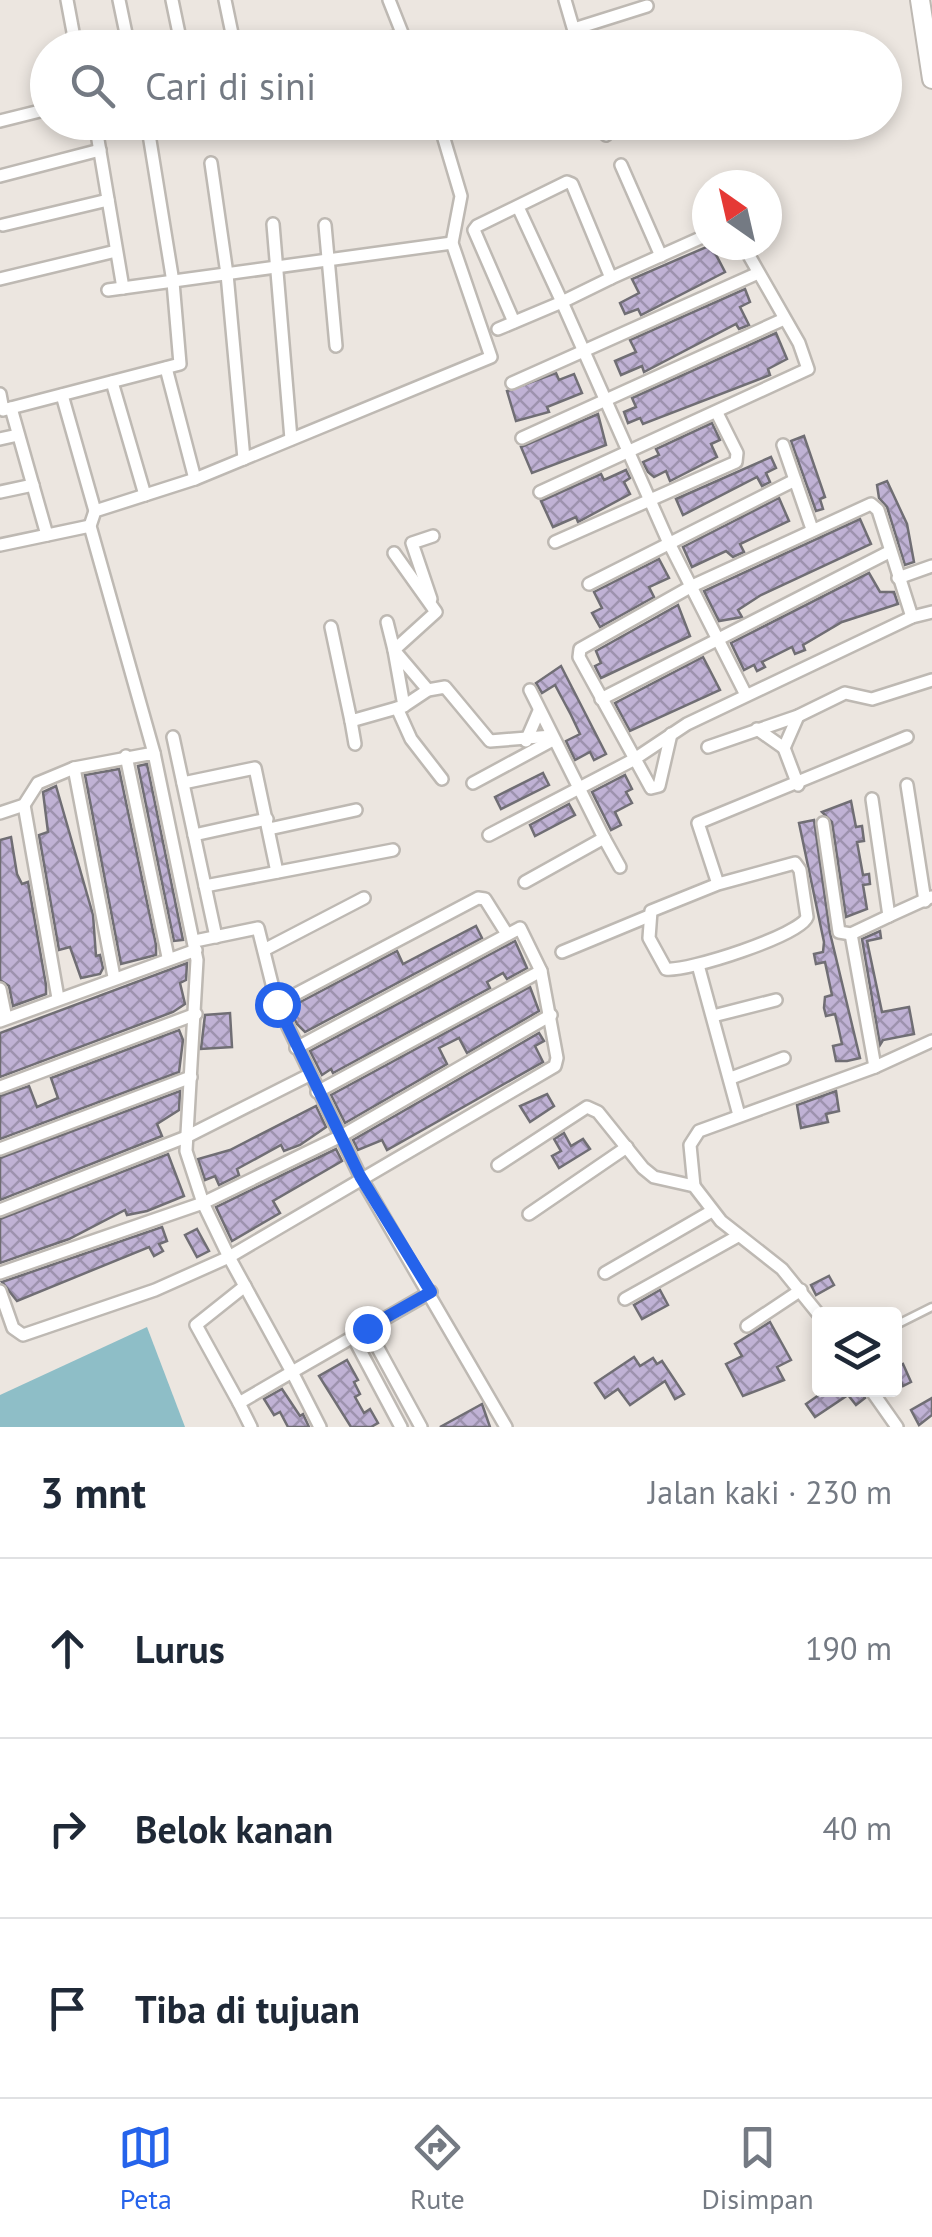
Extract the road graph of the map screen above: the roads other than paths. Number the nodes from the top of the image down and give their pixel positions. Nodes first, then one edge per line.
1 (67, 0) edge
2 (119, 0) edge
3 (172, 0) edge
4 (225, 0) edge
5 (389, 0) edge
6 (565, 0) edge
7 (920, 0) edge
8 (647, 6) dead end
9 (574, 29) joint
10 (73, 30) edge
11 (125, 30) edge
12 (178, 30) edge
13 (231, 30) edge
14 (400, 30) edge
15 (932, 80) edge
16 (30, 114) edge
17 (0, 121) edge
18 (99, 140) edge
19 (151, 140) edge
20 (444, 140) edge
21 (100, 150) junction
22 (212, 163) dead end
23 (622, 165) dead end
24 (0, 176) edge
25 (108, 200) junction
26 (518, 207) junction
27 (272, 224) dead end
28 (3, 225) dead end
29 (325, 225) dead end
30 (692, 242) edge
31 (452, 243) junction
32 (116, 251) junction
33 (661, 256) junction
34 (328, 260) junction
35 (750, 260) edge
36 (278, 267) junction
37 (228, 274) junction
38 (756, 274) junction
39 (0, 278) edge
40 (610, 278) junction
41 (173, 282) junction
42 (123, 288) junction
43 (108, 290) dead end
44 (562, 302) junction
45 (782, 320) junction
46 (514, 322) junction
47 (498, 330) dead end
48 (336, 346) dead end
49 (586, 351) junction
50 (166, 368) junction
51 (112, 382) junction
52 (512, 383) dead end
53 (0, 394) edge
54 (62, 395) junction
55 (608, 400) junction
56 (10, 408) junction
57 (717, 413) junction
58 (18, 435) junction
59 (522, 438) dead end
60 (0, 439) edge
61 (291, 439) junction
62 (783, 445) dead end
63 (630, 450) junction
64 (244, 459) junction
65 (195, 479) junction
66 (795, 480) junction
67 (33, 485) junction
68 (0, 492) edge
69 (540, 492) dead end
70 (144, 495) junction
71 (653, 505) junction
72 (95, 511) junction
73 (90, 526) junction
74 (812, 530) junction
75 (48, 535) junction
76 (433, 536) dead end
77 (668, 541) junction
78 (554, 542) dead end
79 (0, 545) edge
80 (889, 552) junction
81 (394, 553) dead end
82 (932, 566) edge
83 (898, 578) junction
84 (589, 584) dead end
85 (692, 586) junction
86 (436, 612) junction
87 (932, 612) edge
88 (912, 617) junction
89 (387, 622) dead end
90 (331, 627) dead end
91 (716, 638) junction
92 (394, 650) junction
93 (932, 680) edge
94 (428, 690) junction
95 (530, 690) dead end
96 (746, 694) junction
97 (601, 699) junction
98 (401, 707) junction
99 (539, 711) junction
100 (798, 716) junction
101 (351, 721) junction
102 (757, 729) junction
103 (670, 734) junction
104 (173, 737) dead end
105 (553, 738) junction
106 (907, 738) dead end
107 (514, 742) junction
108 (356, 744) dead end
109 (708, 748) dead end
110 (784, 748) junction
111 (154, 753) junction
112 (126, 756) junction
113 (633, 760) junction
114 (74, 768) junction
115 (442, 779) dead end
116 (473, 782) dead end
117 (183, 783) junction
118 (798, 785) junction
119 (907, 785) dead end
120 (578, 790) junction
121 (872, 799) dead end
122 (24, 804) junction
123 (356, 810) dead end
124 (0, 813) edge
125 (823, 823) dead end
126 (268, 824) junction
127 (194, 834) junction
128 (489, 835) dead end
129 (604, 838) junction
130 (393, 850) dead end
131 (620, 867) dead end
132 (277, 872) junction
133 (525, 882) dead end
134 (718, 884) junction
135 (205, 886) junction
136 (364, 898) dead end
137 (928, 899) edge
138 (649, 916) junction
139 (889, 916) junction
140 (507, 934) junction
141 (851, 934) junction
142 (216, 937) junction
143 (195, 946) junction
144 (264, 950) junction
145 (562, 952) dead end
146 (168, 956) junction
147 (698, 964) junction
148 (541, 972) junction
149 (114, 977) junction
150 (0, 988) edge
151 (58, 998) junction
152 (776, 1000) dead end
153 (277, 1004) junction
154 (196, 1014) junction
155 (551, 1016) junction
156 (713, 1016) junction
157 (3, 1020) edge
158 (931, 1042) edge
159 (296, 1048) junction
160 (932, 1057) edge
161 (784, 1058) dead end
162 (876, 1067) junction
163 (309, 1075) junction
164 (191, 1077) junction
165 (731, 1078) junction
166 (0, 1087) edge
167 (316, 1092) junction
168 (738, 1115) junction
169 (341, 1136) junction
170 (186, 1138) junction
171 (627, 1147) junction
172 (0, 1148) edge
173 (498, 1165) dead end
174 (360, 1176) junction
175 (694, 1186) junction
176 (203, 1203) junction
177 (0, 1210) edge
178 (712, 1211) junction
179 (529, 1214) dead end
180 (738, 1236) junction
181 (229, 1257) junction
182 (0, 1273) edge
183 (604, 1274) dead end
184 (244, 1286) junction
185 (801, 1290) junction
186 (0, 1291) edge
187 (431, 1292) junction
188 (625, 1299) dead end
189 (932, 1306) edge
190 (813, 1307) edge
191 (902, 1322) edge
192 (746, 1326) dead end
193 (367, 1328) junction
194 (353, 1336) junction
195 (292, 1372) junction
196 (876, 1397) edge
197 (238, 1402) junction
198 (251, 1427) edge
199 (320, 1427) edge
200 (401, 1427) edge
201 (421, 1427) edge
202 (506, 1427) edge
203 (896, 1427) edge

1 - 10 street
2 - 11 street
3 - 12 street
4 - 13 street
5 - 14 street
6 - 9 street
7 - 15 street
8 - 9 street
16 - 17 street
18 - 21 street
19 - 41 street
20 - 31 street
21 - 24 street
21 - 25 street
22 - 37 street
23 - 33 street
25 - 28 street
25 - 32 street
26 - 40 street
26 - 44 street
26 - 46 street
27 - 36 street
29 - 34 street
30 - 33 street
31 - 34 street
31 - 61 street
32 - 39 street
32 - 42 street
33 - 40 street
34 - 36 street
34 - 48 street
35 - 38 street
36 - 37 street
36 - 61 street
37 - 41 street
37 - 64 street
38 - 45 street
38 - 49 street
40 - 44 street
41 - 42 street
41 - 50 street
42 - 43 street
44 - 46 street
44 - 49 street
45 - 55 street
45 - 57 street
46 - 47 street
49 - 52 street
49 - 55 street
50 - 51 street
50 - 65 street
51 - 54 street
51 - 70 street
53 - 56 street
54 - 56 street
54 - 72 street
55 - 59 street
55 - 63 street
56 - 58 street
57 - 63 street
57 - 71 street
58 - 60 street
58 - 67 street
61 - 64 street
62 - 66 street
63 - 69 street
63 - 71 street
64 - 65 street
65 - 70 street
66 - 74 street
66 - 77 street
67 - 68 street
67 - 75 street
70 - 72 street
71 - 77 street
71 - 78 street
72 - 73 street
73 - 75 street
73 - 111 street
74 - 80 street
74 - 85 street
75 - 79 street
76 - 86 street
77 - 84 street
77 - 85 street
80 - 83 street
80 - 91 street
81 - 86 street
82 - 83 street
83 - 88 street
85 - 91 street
85 - 97 street
86 - 92 street
87 - 88 street
88 - 96 street
89 - 92 street
90 - 101 street
91 - 96 street
91 - 97 street
92 - 94 street
92 - 98 street
93 - 100 street
94 - 98 street
94 - 107 street
95 - 99 street
96 - 103 street
97 - 113 street
98 - 101 street
98 - 115 street
99 - 105 street
99 - 107 street
100 - 102 street
100 - 110 street
101 - 108 street
102 - 109 street
102 - 110 street
103 - 113 street
103 - 113 street
104 - 117 street
105 - 107 street
105 - 116 street
105 - 120 street
106 - 118 street
110 - 118 street
111 - 112 street
111 - 143 street
112 - 114 street
112 - 146 street
113 - 120 street
114 - 122 street
114 - 149 street
117 - 126 street
117 - 127 street
118 - 134 street
119 - 137 street
120 - 128 street
120 - 129 street
121 - 139 street
122 - 124 street
122 - 151 street
123 - 126 street
125 - 141 street
126 - 127 street
126 - 132 street
127 - 135 street
129 - 131 street
129 - 133 street
130 - 132 street
132 - 135 street
134 - 138 street
134 - 147 street
135 - 142 street
136 - 144 street
137 - 139 street
138 - 145 street
138 - 147 street
139 - 141 street
140 - 148 street
140 - 153 street
140 - 159 street
141 - 162 street
142 - 143 street
142 - 144 street
143 - 146 street
143 - 154 street
144 - 153 street
146 - 149 street
147 - 156 street
148 - 155 street
148 - 167 street
149 - 151 street
150 - 157 street
151 - 157 street
152 - 156 street
153 - 159 street
154 - 164 street
154 - 166 street
155 - 169 street
155 - 174 street
156 - 165 street
158 - 160 lane
158 - 162 street
159 - 163 street
161 - 165 street
162 - 168 street
163 - 167 street
163 - 170 street
164 - 170 street
164 - 172 street
165 - 168 street
167 - 169 street
168 - 175 street
169 - 174 street
169 - 176 street
170 - 176 street
170 - 177 street
171 - 173 street
171 - 175 street
171 - 179 street
174 - 181 street
174 - 187 street
175 - 178 street
176 - 181 street
176 - 182 street
178 - 180 street
178 - 183 street
180 - 185 street
180 - 188 street
181 - 184 street
181 - 186 street
184 - 195 street
184 - 197 street
185 - 190 street
185 - 192 street
187 - 193 street
187 - 202 street
189 - 191 lane
193 - 194 street
193 - 201 street
194 - 195 street
194 - 200 street
195 - 197 street
195 - 199 street
196 - 203 street
197 - 198 street

